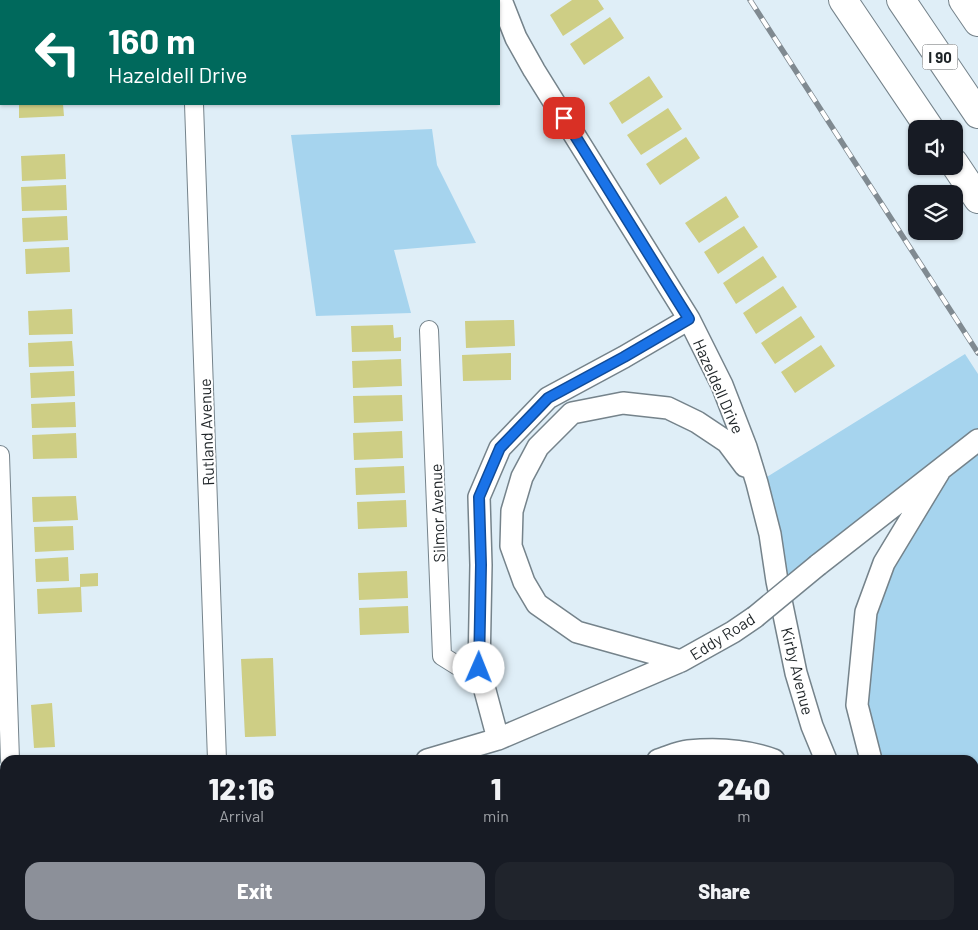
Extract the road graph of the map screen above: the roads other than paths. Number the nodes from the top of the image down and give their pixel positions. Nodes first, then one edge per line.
1 (501, 0) edge
2 (843, 0) edge
3 (901, 0) edge
4 (963, 0) edge
5 (978, 22) edge
6 (194, 105) edge
7 (978, 114) edge
8 (924, 120) edge
9 (962, 175) edge
10 (978, 199) edge
11 (689, 319) junction
12 (429, 330) dead end
13 (624, 357) junction
14 (572, 413) junction
15 (978, 440) edge
16 (0, 455) edge
17 (939, 472) junction
18 (756, 483) junction
19 (777, 581) joint
20 (681, 661) junction
21 (479, 668) junction
22 (498, 739) junction
23 (469, 747) junction
24 (10, 755) edge
25 (218, 755) edge
26 (443, 755) edge
27 (479, 755) edge
28 (674, 755) edge
29 (760, 755) edge
30 (824, 755) edge
31 (870, 755) edge

1 - 11 street, Hazeldell Drive
2 - 8 highway
3 - 7 highway, I 90
4 - 5 highway
6 - 25 street, Rutland Avenue
9 - 10 highway
11 - 13 street
11 - 18 street, Hazeldell Drive
12 - 21 street, Silmor Avenue
13 - 14 street
13 - 21 street
14 - 18 street
14 - 20 street
15 - 17 street, Eddy Road
16 - 24 street
17 - 20 street, Eddy Road, bridge
17 - 31 street
18 - 19 street, Hazeldell Drive
19 - 30 street, Kirby Avenue
20 - 22 street, Eddy Road
21 - 22 street
22 - 23 street, Eddy Road
23 - 26 street, Eddy Road
23 - 27 street
28 - 29 street

